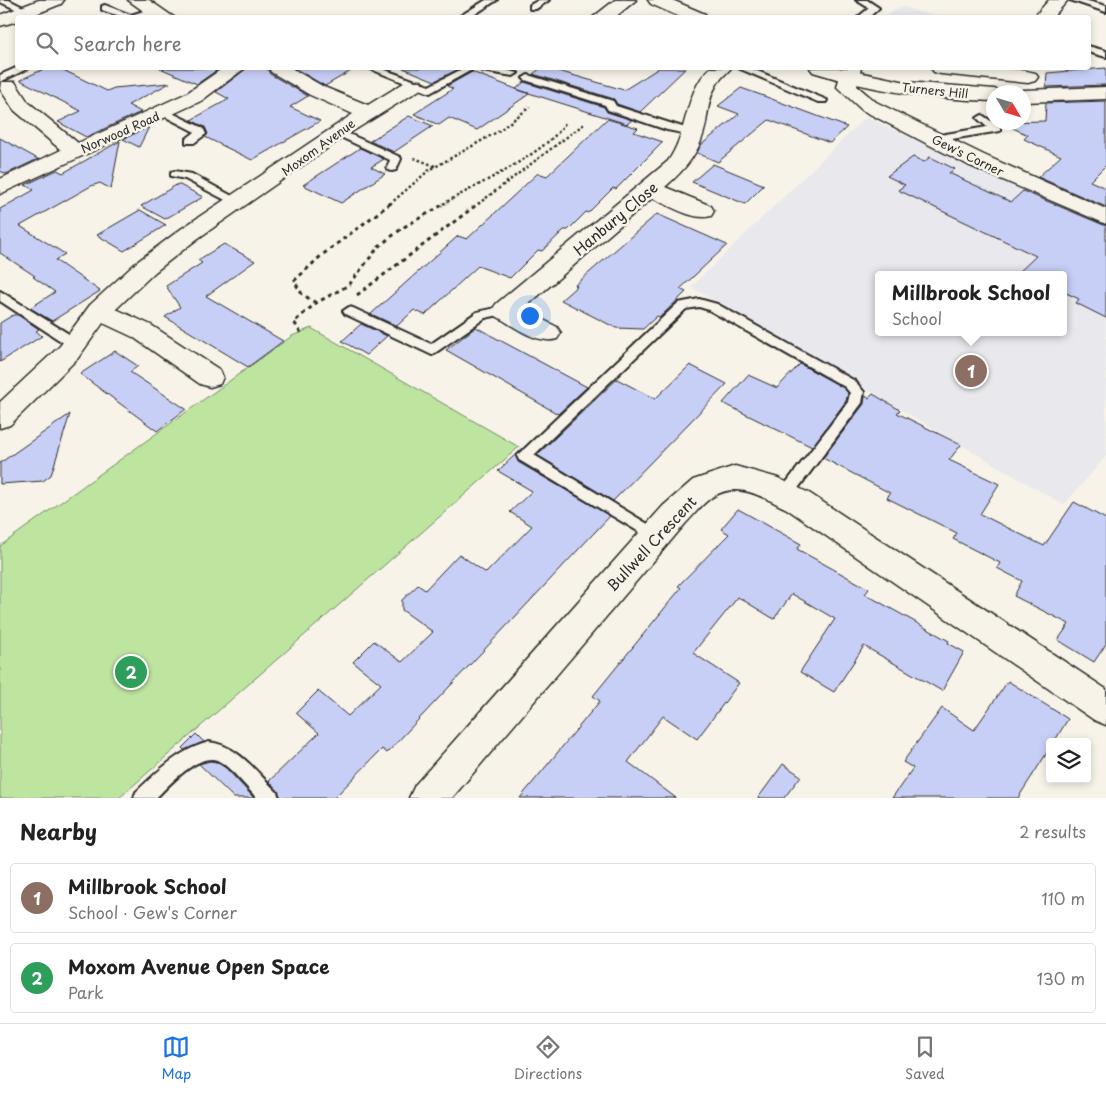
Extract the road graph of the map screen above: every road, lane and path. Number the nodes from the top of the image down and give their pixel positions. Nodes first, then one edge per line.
1 (55, 0) edge
2 (493, 0) edge
3 (545, 0) edge
4 (626, 0) edge
5 (657, 0) edge
6 (860, 0) edge
7 (1059, 0) edge
8 (1074, 0) edge
9 (4, 1) edge
10 (153, 6) edge
11 (533, 7) dead end
12 (105, 8) dead end
13 (25, 10) junction
14 (1106, 10) edge
15 (122, 15) edge
16 (136, 15) edge
17 (466, 15) edge
18 (605, 15) edge
19 (692, 15) edge
20 (865, 15) edge
21 (1045, 15) edge
22 (0, 20) edge
23 (1091, 50) edge
24 (1106, 54) edge
25 (21, 70) edge
26 (232, 70) edge
27 (281, 70) edge
28 (378, 70) edge
29 (466, 70) edge
30 (492, 70) edge
31 (719, 70) edge
32 (747, 70) edge
33 (835, 70) edge
34 (951, 70) edge
35 (850, 72) edge
36 (513, 74) dead end
37 (528, 78) dead end
38 (3, 82) edge
39 (1026, 84) edge
40 (414, 85) junction
41 (1106, 93) edge
42 (986, 94) edge
43 (822, 100) dead end
44 (530, 107) dead end
45 (164, 112) junction
46 (367, 112) junction
47 (982, 118) dead end
48 (565, 123) dead end
49 (584, 124) dead end
50 (338, 132) junction
51 (693, 132) junction
52 (934, 139) junction
53 (190, 141) dead end
54 (76, 152) junction
55 (392, 168) dead end
56 (175, 174) dead end
57 (0, 187) edge
58 (650, 189) junction
59 (237, 202) junction
60 (703, 211) dead end
61 (1106, 217) edge
62 (0, 295) edge
63 (316, 303) junction
64 (505, 310) junction
65 (99, 311) junction
66 (349, 311) joint
67 (301, 333) dead end
68 (548, 333) dead end
69 (75, 344) junction
70 (210, 377) dead end
71 (0, 418) edge
72 (785, 495) junction
73 (656, 536) junction
74 (1106, 709) edge
75 (143, 798) edge
76 (270, 798) edge
77 (428, 798) edge

1 - 13 street
2 - 17 lane
3 - 11 lane
4 - 18 street
5 - 19 street
6 - 20 lane
7 - 21 street
8 - 14 lane
9 - 13 lane
10 - 16 lane
12 - 15 lane
13 - 22 street
23 - 24 lane
25 - 38 lane
26 - 45 street, Norwood Road
27 - 46 street, Moxom Avenue
28 - 40 lane
29 - 40 lane
30 - 36 lane
31 - 51 street, Hanbury Close
32 - 43 lane
33 - 35 street, Turners Hill
34 - 39 street
35 - 42 street, Turners Hill
35 - 52 street, Gew's Corner
37 - 51 lane
38 - 54 street
39 - 41 street
40 - 46 street, Moxom Avenue
44 - 63 path
45 - 53 lane
45 - 54 street, Norwood Road
46 - 50 street, Moxom Avenue
47 - 52 lane
48 - 63 path
49 - 66 path
50 - 55 lane
50 - 59 street, Moxom Avenue
51 - 58 street, Hanbury Close
52 - 61 street, Gew's Corner
54 - 57 street, Norwood Road
56 - 59 lane
58 - 60 street
58 - 64 street, Hanbury Close
59 - 65 street
62 - 69 lane
63 - 67 path
64 - 66 lane
64 - 68 street
65 - 69 street
65 - 70 street
69 - 71 street
72 - 73 street, Bullwell Crescent
72 - 73 lane
72 - 74 street, Bullwell Crescent
73 - 77 street, Bullwell Crescent
75 - 76 lane

